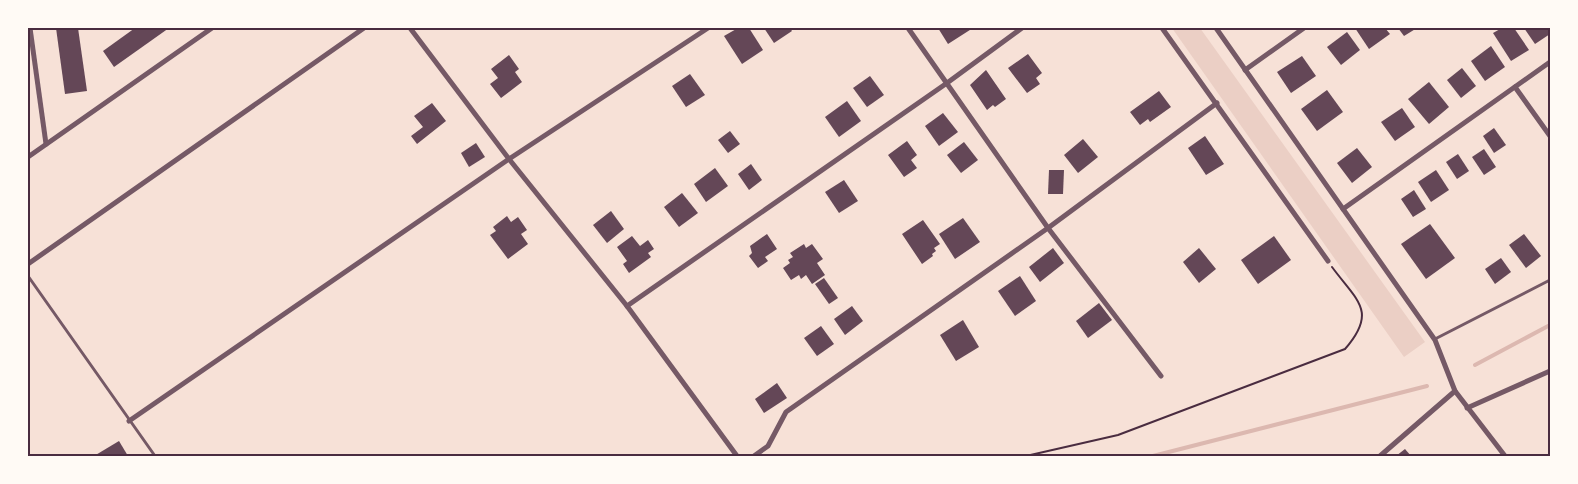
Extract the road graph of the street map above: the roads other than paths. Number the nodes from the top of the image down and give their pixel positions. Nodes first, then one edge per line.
1 (30, 28) edge
2 (212, 28) edge
3 (364, 28) edge
4 (410, 28) edge
5 (708, 28) edge
6 (908, 28) edge
7 (1022, 28) edge
8 (1162, 28) edge
9 (1216, 28) edge
10 (1304, 28) edge
11 (1550, 62) edge
12 (1245, 70) junction
13 (947, 83) junction
14 (1515, 87) junction
15 (1217, 103) junction
16 (1550, 136) edge
17 (46, 144) junction
18 (28, 157) edge
19 (509, 159) junction
20 (1343, 209) junction
21 (1048, 228) junction
22 (1328, 261) road end
23 (28, 264) edge
24 (28, 276) edge
25 (1550, 280) edge
26 (627, 306) junction
27 (1435, 340) junction
28 (1550, 371) edge
29 (1161, 376) dead end
30 (1455, 391) junction
31 (1467, 408) junction
32 (129, 420) junction
33 (155, 456) edge
34 (737, 456) edge
35 (754, 456) edge
36 (1380, 456) edge
37 (1504, 456) edge

1 - 17 street
2 - 17 street
3 - 23 street
4 - 19 street
5 - 19 street
6 - 13 street
7 - 13 street
8 - 15 street
9 - 12 street
10 - 12 street
11 - 14 street
12 - 20 street
13 - 21 street
13 - 26 street
14 - 16 street
14 - 20 street
15 - 21 street
15 - 22 street
17 - 18 street
19 - 26 street
19 - 32 street
20 - 27 street
21 - 29 street
21 - 35 street
24 - 32 lane
25 - 27 lane
26 - 34 street
27 - 30 street
28 - 31 street
30 - 31 street
30 - 36 street
31 - 37 street
32 - 33 lane

